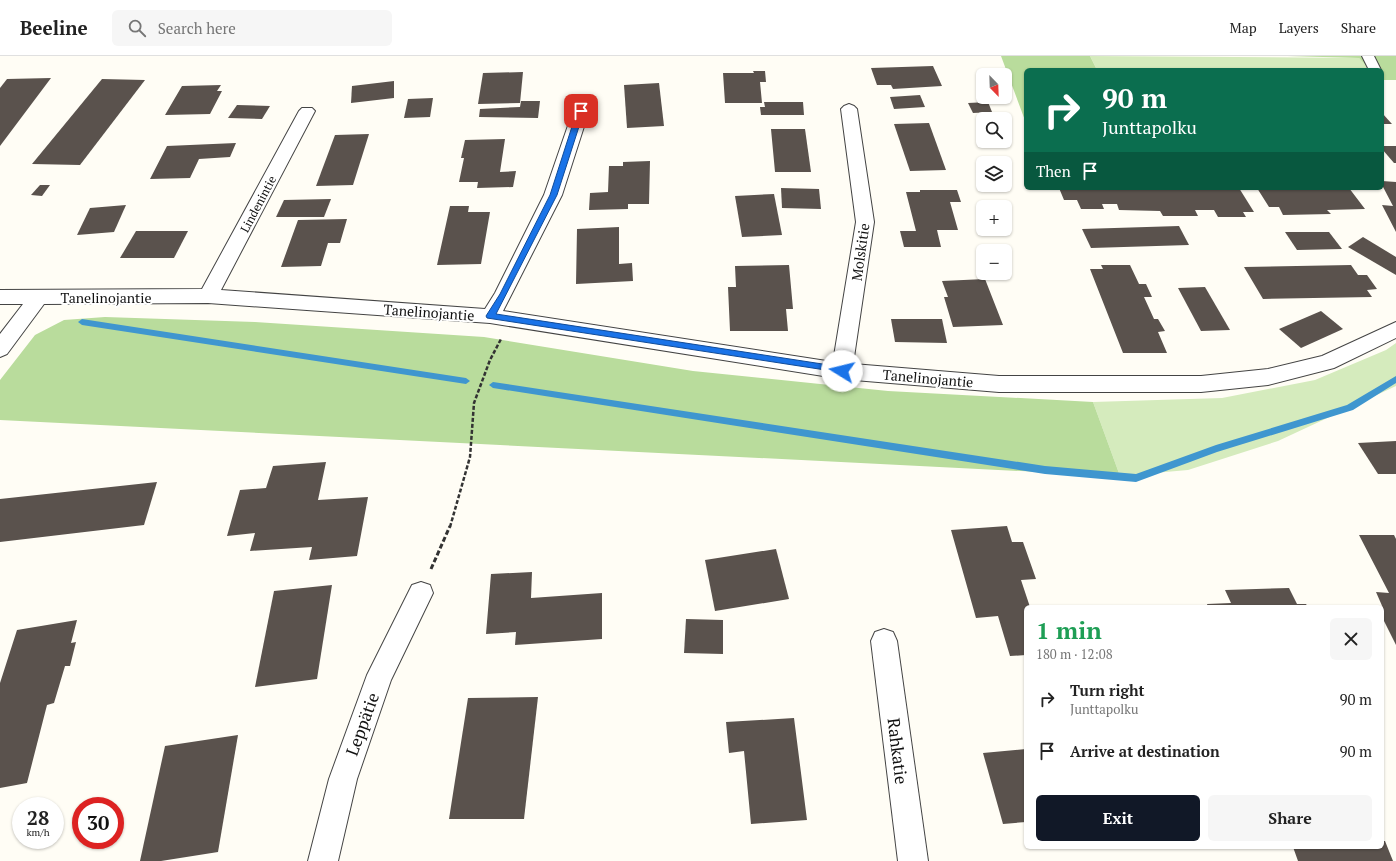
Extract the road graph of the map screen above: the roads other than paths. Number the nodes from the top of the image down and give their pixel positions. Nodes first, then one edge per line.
1 (1368, 56) edge
2 (1375, 68) edge
3 (849, 109) dead end
4 (581, 111) dead end
5 (307, 112) dead end
6 (208, 296) junction
7 (0, 298) edge
8 (40, 298) junction
9 (490, 316) junction
10 (1396, 330) edge
11 (0, 349) edge
12 (842, 371) junction
13 (421, 593) road end
14 (884, 641) dead end
15 (322, 861) edge
16 (913, 861) edge

1 - 2 lane
3 - 12 street, Molskitie
4 - 9 street
5 - 6 street, Lindenintie
6 - 8 street, Tanelinojantie
6 - 9 street, Tanelinojantie
7 - 8 street, Tanelinojantie
8 - 11 street
9 - 12 street, Tanelinojantie
10 - 12 street, Tanelinojantie
13 - 15 street, Leppätie
14 - 16 street, Rahkatie

